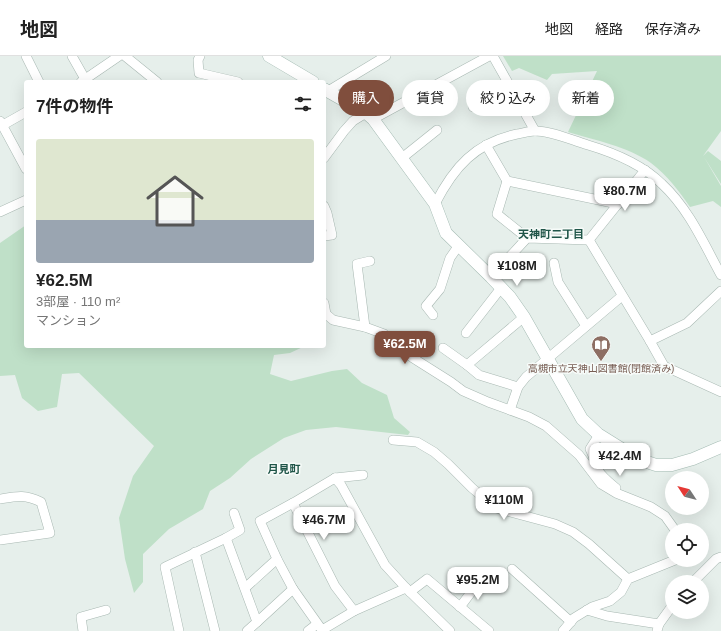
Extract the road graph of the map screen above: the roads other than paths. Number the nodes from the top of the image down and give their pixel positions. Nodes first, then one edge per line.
1 (26, 56) edge
2 (72, 56) edge
3 (120, 56) edge
4 (125, 56) edge
5 (200, 56) edge
6 (269, 56) edge
7 (489, 56) edge
8 (493, 56) edge
9 (379, 57) edge
10 (39, 80) edge
11 (83, 80) edge
12 (84, 80) edge
13 (155, 80) edge
14 (229, 80) edge
15 (310, 80) edge
16 (507, 80) edge
17 (326, 90) edge
18 (338, 97) edge
19 (394, 104) edge
20 (24, 113) edge
21 (370, 116) joint
22 (527, 116) edge
23 (2, 123) edge
24 (436, 130) dead end
25 (535, 131) junction
26 (486, 145) junction
27 (326, 155) edge
28 (402, 158) junction
29 (24, 165) edge
30 (645, 170) junction
31 (506, 181) junction
32 (24, 201) edge
33 (436, 204) junction
34 (618, 204) junction
35 (1, 208) edge
36 (326, 211) edge
37 (326, 236) edge
38 (527, 238) junction
39 (589, 240) junction
40 (459, 246) junction
41 (370, 261) dead end
42 (554, 263) dead end
43 (721, 275) edge
44 (491, 277) junction
45 (501, 288) junction
46 (721, 291) edge
47 (622, 296) junction
48 (326, 314) edge
49 (433, 315) dead end
50 (524, 317) junction
51 (586, 326) junction
52 (364, 327) junction
53 (466, 333) dead end
54 (650, 341) junction
55 (443, 348) dead end
56 (548, 358) junction
57 (467, 365) junction
58 (518, 386) junction
59 (721, 392) edge
60 (510, 410) junction
61 (599, 435) junction
62 (393, 440) dead end
63 (721, 447) edge
64 (363, 475) dead end
65 (335, 478) junction
66 (0, 499) edge
67 (293, 503) junction
68 (651, 507) junction
69 (234, 514) dead end
70 (670, 523) edge
71 (226, 538) junction
72 (0, 540) edge
73 (195, 552) junction
74 (721, 557) edge
75 (277, 559) junction
76 (665, 564) edge
77 (709, 565) edge
78 (707, 567) edge
79 (512, 569) dead end
80 (700, 575) edge
81 (628, 579) junction
82 (483, 582) dead end
83 (245, 588) junction
84 (293, 589) junction
85 (408, 590) junction
86 (460, 607) junction
87 (106, 610) dead end
88 (587, 610) junction
89 (354, 611) junction
90 (665, 616) edge
91 (257, 622) junction
92 (570, 622) junction
93 (317, 624) junction
94 (658, 627) edge
95 (83, 631) edge
96 (180, 631) edge
97 (214, 631) edge
98 (247, 631) edge
99 (308, 631) edge
100 (450, 631) edge
101 (489, 631) edge
102 (563, 631) edge

1 - 10 street
2 - 11 street
3 - 12 street
4 - 13 street
5 - 14 street
6 - 15 street
7 - 19 street
8 - 16 street
9 - 17 street
17 - 18 street
20 - 23 street
21 - 27 street
21 - 28 street
22 - 25 street
23 - 29 street
24 - 28 street
25 - 26 street
25 - 30 street
26 - 31 street
26 - 33 street
28 - 33 street
30 - 34 street
30 - 43 street
31 - 34 street
31 - 38 street
32 - 35 street
33 - 40 street
34 - 39 street
36 - 37 street
38 - 39 street
38 - 44 street
39 - 47 street
40 - 44 street
40 - 49 street
41 - 52 street
42 - 51 street
44 - 45 street
45 - 50 street
45 - 53 street
46 - 54 street
47 - 51 street
47 - 54 street
48 - 52 street
50 - 56 street
50 - 57 street
51 - 56 street
52 - 60 street
54 - 59 street
55 - 57 street
56 - 58 street
56 - 61 street
57 - 58 street
58 - 60 street
60 - 68 street
61 - 63 street
61 - 68 street
62 - 81 street
64 - 65 street
65 - 67 street
65 - 85 street
66 - 72 street
67 - 75 street
67 - 89 street
68 - 70 street
69 - 71 street
71 - 73 street
71 - 83 street
73 - 96 street
73 - 97 street
74 - 77 street
75 - 83 street
75 - 84 street
76 - 81 street
78 - 80 street
79 - 92 street
81 - 88 street
82 - 86 street
83 - 91 street
84 - 91 street
84 - 93 street
85 - 86 street
85 - 89 street
85 - 100 street
86 - 101 street
87 - 95 street
88 - 92 street
88 - 94 street
89 - 93 street
90 - 94 street
91 - 98 street
92 - 102 street
93 - 99 street

